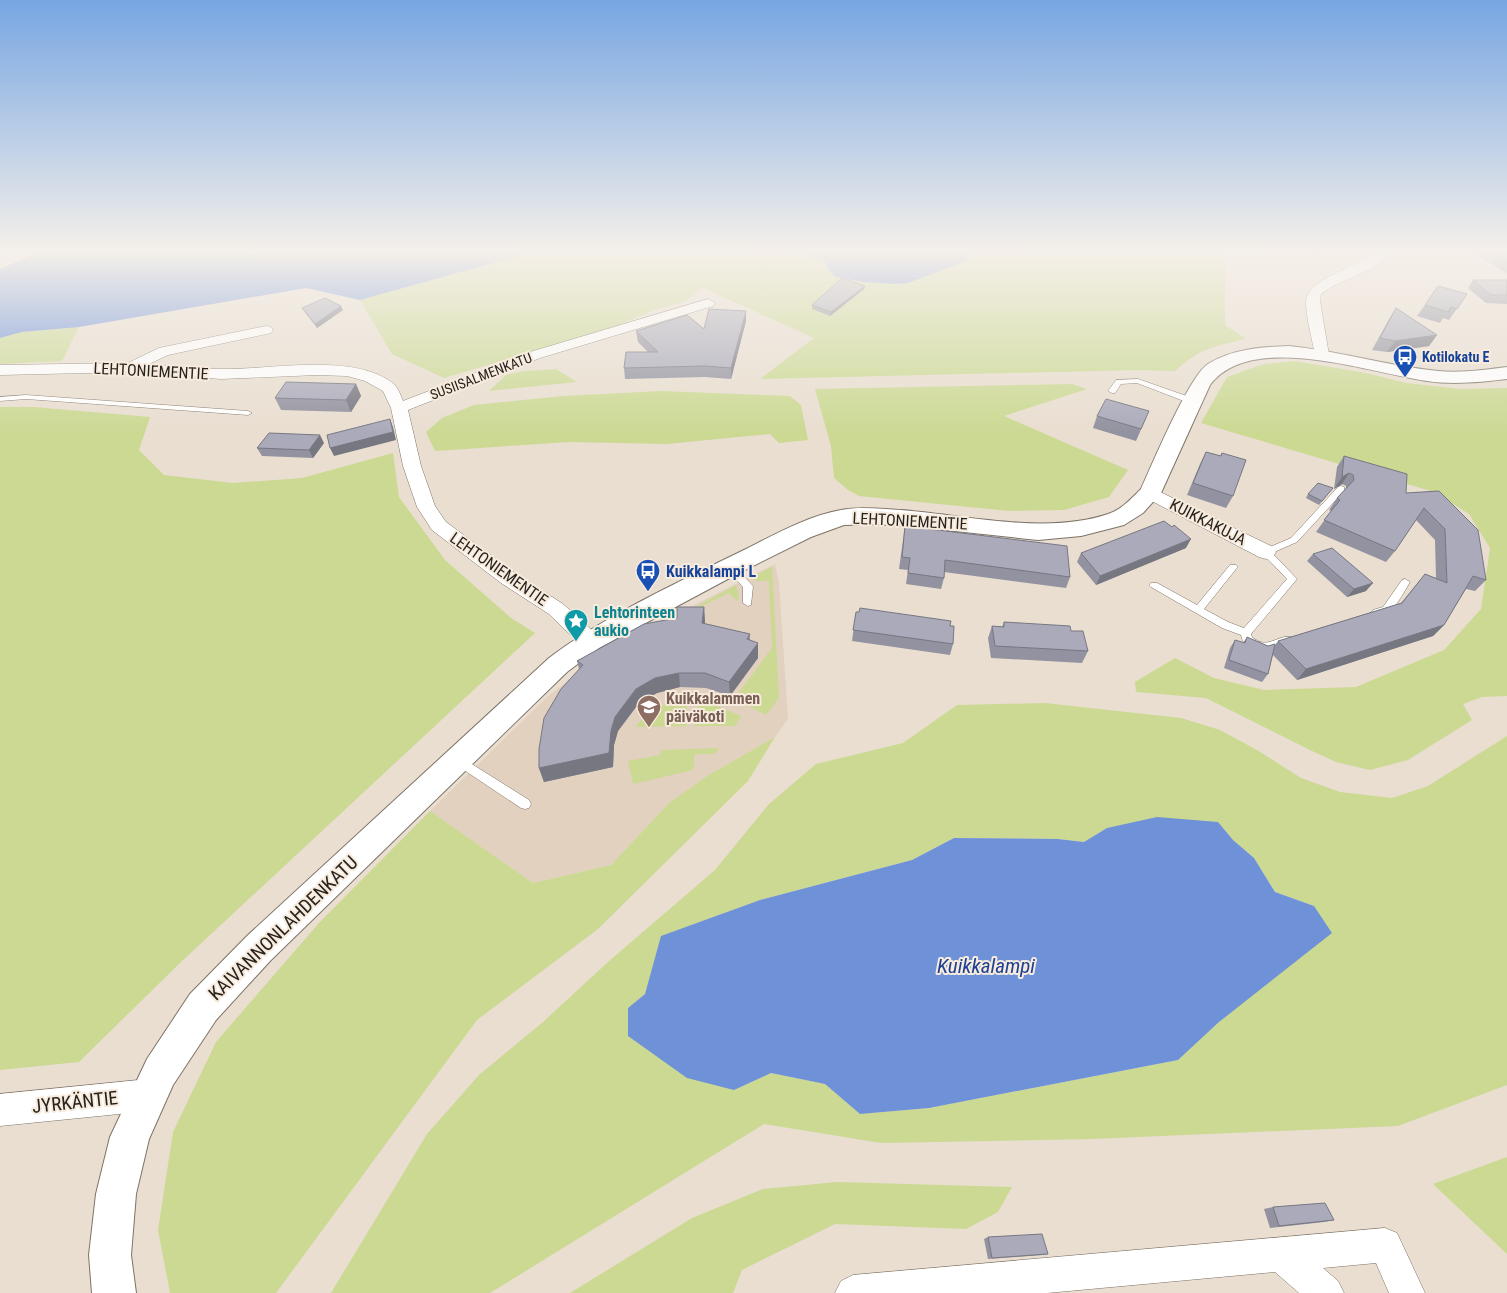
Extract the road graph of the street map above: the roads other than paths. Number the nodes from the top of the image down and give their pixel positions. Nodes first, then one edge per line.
1 (677, 312) edge
2 (1315, 312) edge
3 (266, 330) dead end
4 (1322, 355) junction
5 (131, 367) junction
6 (0, 370) edge
7 (1507, 372) edge
8 (1112, 391) dead end
9 (0, 399) edge
10 (1192, 401) junction
11 (399, 408) junction
12 (248, 413) dead end
13 (1341, 489) edge
14 (1150, 493) junction
15 (1266, 552) junction
16 (730, 567) junction
17 (1233, 567) dead end
18 (1405, 582) dead end
19 (1154, 585) dead end
20 (748, 603) dead end
21 (1198, 610) junction
22 (1368, 616) edge
23 (1246, 633) junction
24 (1296, 638) edge
25 (590, 641) junction
26 (458, 760) junction
27 (525, 804) dead end
28 (150, 1095) junction
29 (0, 1110) edge
30 (1281, 1254) junction
31 (114, 1293) edge
32 (853, 1293) edge
33 (1326, 1293) edge
34 (1407, 1293) edge

1 - 11 street, SUSIISALMENKATU
2 - 4 street
3 - 5 street
4 - 7 street, LEHTONIEMENTIE
4 - 10 street, LEHTONIEMENTIE
5 - 6 street, LEHTONIEMENTIE
5 - 11 street, LEHTONIEMENTIE
8 - 10 lane
9 - 12 lane
10 - 14 street, LEHTONIEMENTIE
11 - 25 street, LEHTONIEMENTIE
13 - 15 lane
14 - 15 street, KUIKKAKUJA
14 - 16 street, LEHTONIEMENTIE
15 - 23 lane
16 - 20 lane
16 - 25 street, LEHTONIEMENTIE
17 - 21 lane
18 - 22 lane
19 - 21 lane
21 - 23 lane
23 - 24 lane
25 - 26 street, KAIVANNONLAHDENKATU
26 - 27 lane
26 - 28 street, KAIVANNONLAHDENKATU
28 - 29 street, JYRKÄNTIE
28 - 31 street, KAIVANNONLAHDENKATU
30 - 32 street
30 - 33 street
30 - 34 street

